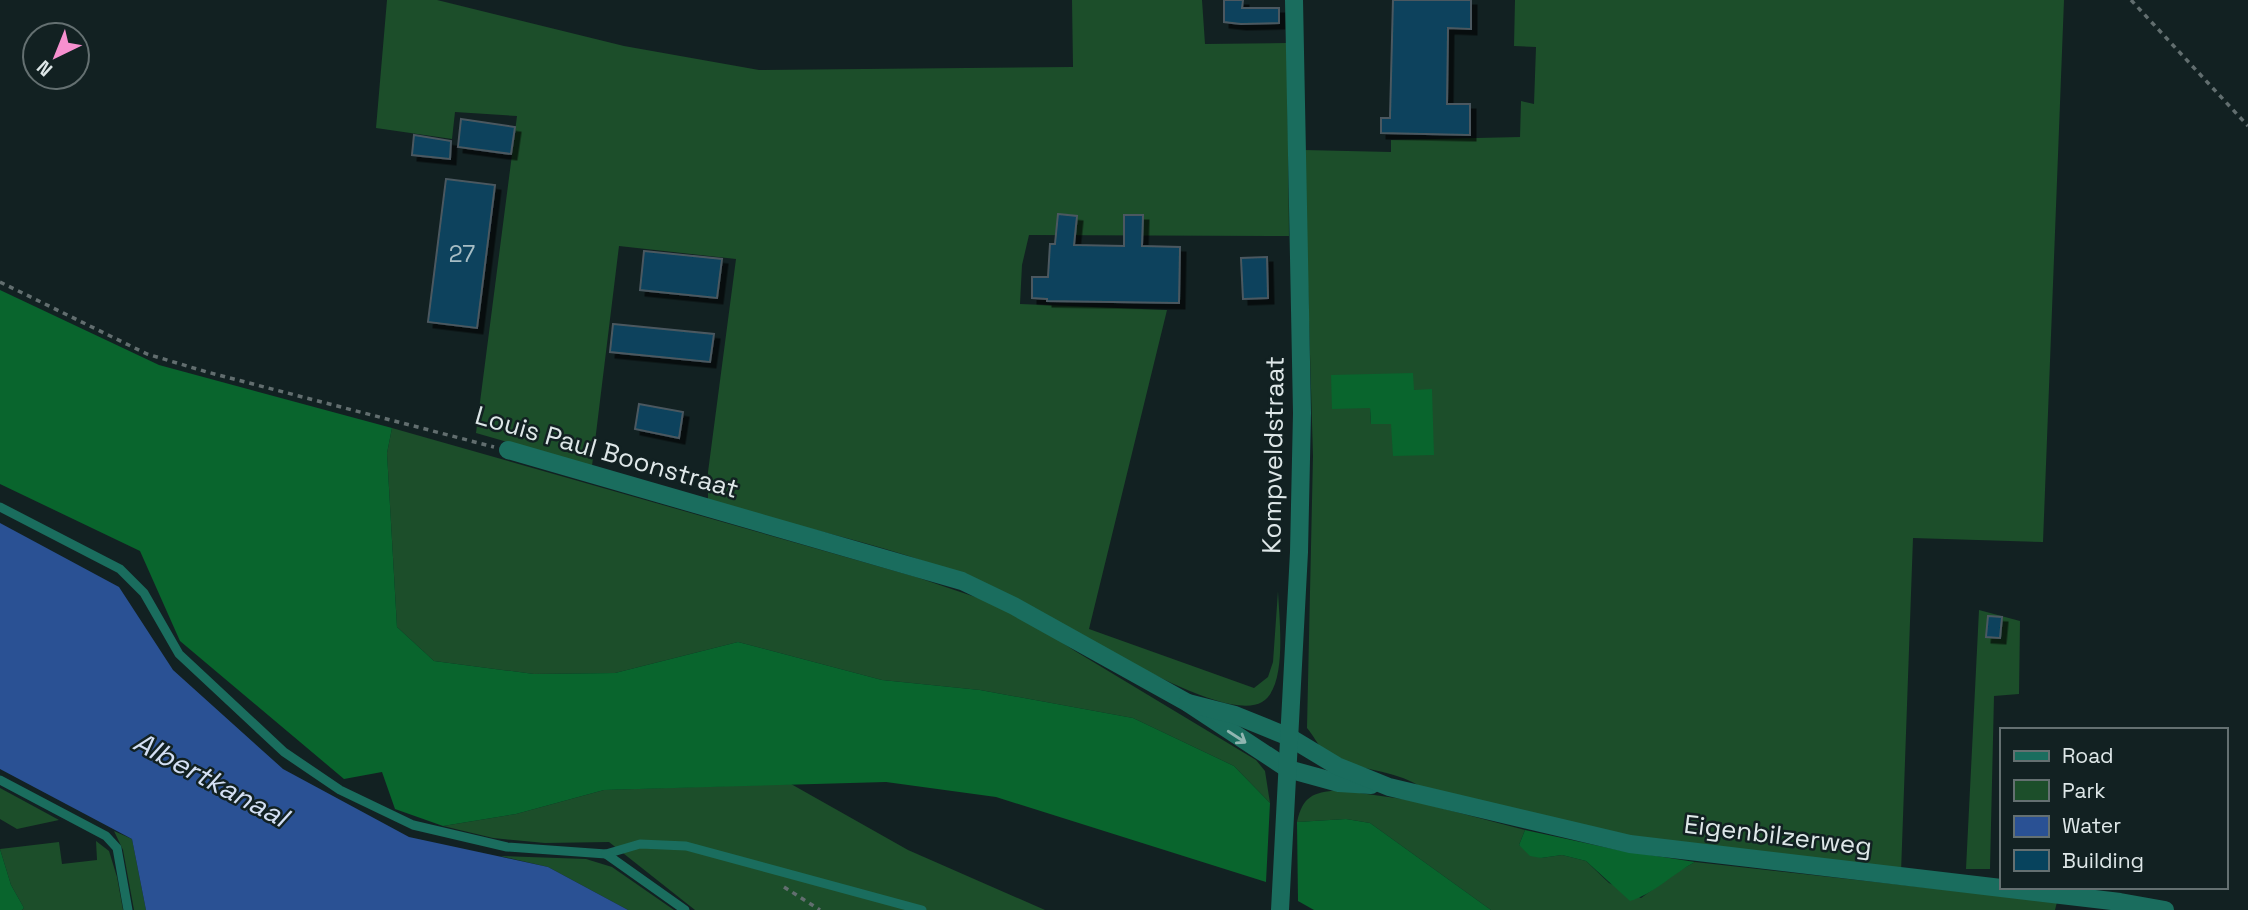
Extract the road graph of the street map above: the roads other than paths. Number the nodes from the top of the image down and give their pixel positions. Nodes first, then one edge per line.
1 (1294, 0) edge
2 (508, 450) road end
3 (0, 507) edge
4 (1188, 703) junction
5 (1290, 737) junction
6 (1288, 769) junction
7 (0, 780) edge
8 (1389, 787) junction
9 (606, 854) junction
10 (2000, 888) edge
11 (2010, 889) edge
12 (128, 910) edge
13 (685, 910) edge
14 (922, 910) edge
15 (1280, 910) edge
16 (2165, 910) edge

1 - 5 street, Kompveldstraat
2 - 4 street, Louis Paul Boonstraat
3 - 9 lane
4 - 5 street, Louis Paul Boonstraat
4 -> 6 street, Louis Paul Boonstraat
5 - 6 street, Kompveldstraat
5 - 8 street, Eigenbilzerweg
6 - 8 street, Eigenbilzerweg
6 - 15 street, Kompveldstraat
7 - 12 lane
8 - 10 street, Eigenbilzerweg
9 - 13 lane
9 - 14 lane
11 - 16 street, Eigenbilzerweg

